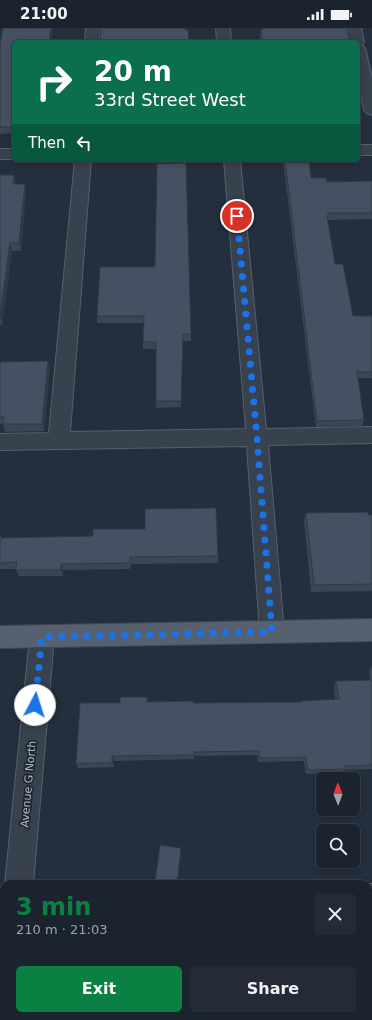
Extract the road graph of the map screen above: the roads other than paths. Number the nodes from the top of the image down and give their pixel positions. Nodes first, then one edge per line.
1 (93, 28) edge
2 (223, 28) edge
3 (354, 28) edge
4 (92, 40) edge
5 (224, 40) edge
6 (357, 40) edge
7 (360, 57) edge
8 (372, 110) edge
9 (360, 150) edge
10 (372, 150) edge
11 (0, 154) edge
12 (12, 154) edge
13 (83, 162) edge
14 (232, 162) edge
15 (372, 435) edge
16 (257, 438) junction
17 (59, 440) junction
18 (0, 442) edge
19 (372, 630) edge
20 (272, 632) junction
21 (0, 637) edge
22 (42, 637) junction
23 (19, 880) edge

1 - 4 street
2 - 5 street
3 - 6 street
7 - 8 street
9 - 10 street
11 - 12 street
13 - 17 street
14 - 16 street
15 - 16 street
16 - 17 street
16 - 20 street
17 - 18 street
19 - 20 main road
20 - 22 main road
21 - 22 main road
22 - 23 street, Avenue G North

